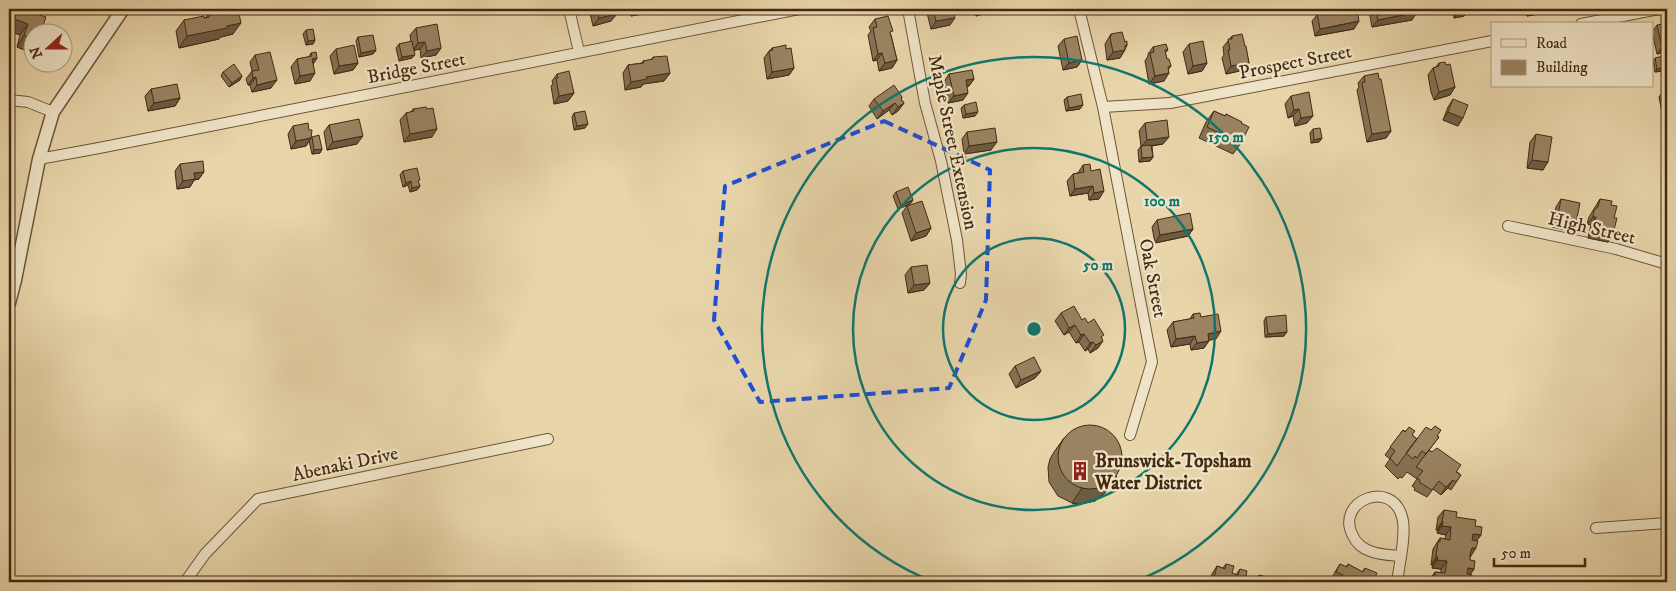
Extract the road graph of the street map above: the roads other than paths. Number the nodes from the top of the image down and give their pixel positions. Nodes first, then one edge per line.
1 (123, 9) edge
2 (569, 9) edge
3 (799, 9) edge
4 (908, 9) edge
5 (1079, 9) edge
6 (1659, 9) edge
7 (1591, 22) edge
8 (1491, 41) edge
9 (579, 52) junction
10 (9, 100) edge
11 (1103, 107) junction
12 (53, 112) junction
13 (39, 159) junction
14 (1508, 226) dead end
15 (1667, 264) edge
16 (960, 283) dead end
17 (9, 303) edge
18 (1130, 435) dead end
19 (548, 439) dead end
20 (1667, 523) edge
21 (1596, 528) dead end
22 (1400, 556) junction
23 (186, 582) edge
24 (1397, 582) edge

1 - 12 street
2 - 9 street
3 - 9 street, Bridge Street
4 - 16 street, Maple Street Extension
5 - 11 street, Oak Street
6 - 7 street
8 - 11 street, Prospect Street
9 - 13 street, Bridge Street
10 - 12 street
11 - 18 street, Oak Street
12 - 13 street
13 - 17 street
14 - 15 street, High Street
19 - 23 street, Abenaki Drive
20 - 21 street
22 - 22 street
22 - 24 street

